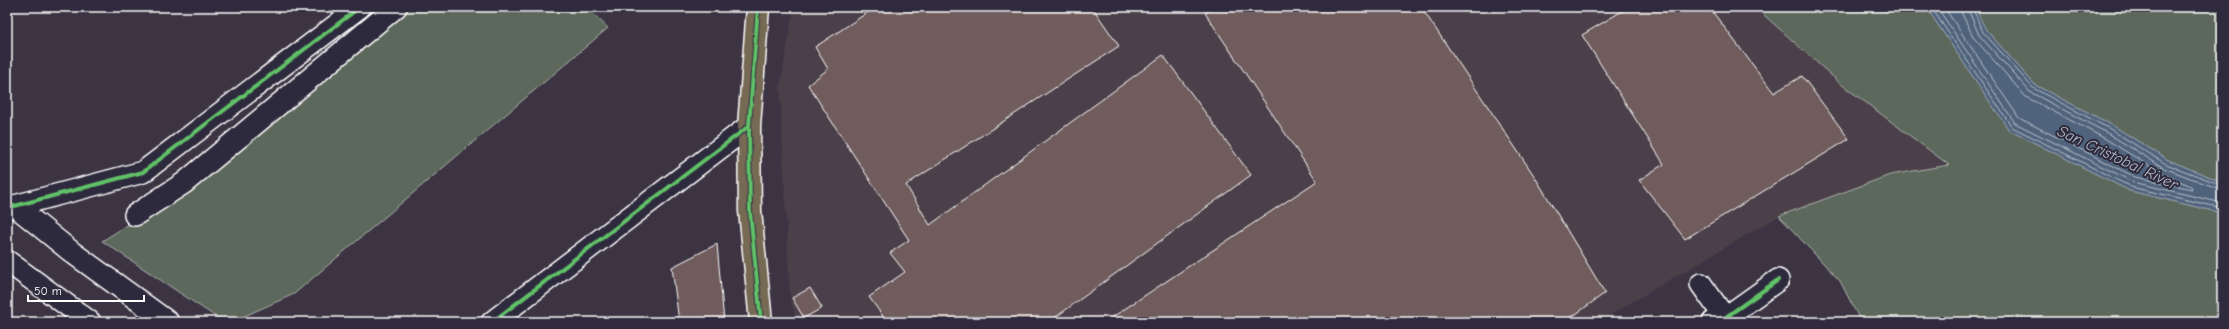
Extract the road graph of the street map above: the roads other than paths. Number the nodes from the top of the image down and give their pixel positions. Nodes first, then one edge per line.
1 (360, 7) edge
2 (396, 7) edge
3 (758, 7) edge
4 (748, 126) junction
5 (11, 207) edge
6 (135, 215) dead end
7 (7, 262) edge
8 (1778, 280) dead end
9 (1701, 284) dead end
10 (1722, 320) edge
11 (90, 322) edge
12 (168, 322) edge
13 (492, 322) edge
14 (761, 322) edge

1 - 5 street
2 - 6 street
3 - 4 highway
4 - 13 street
4 - 14 highway
5 - 12 street
7 - 11 street
8 - 10 street
9 - 10 street

